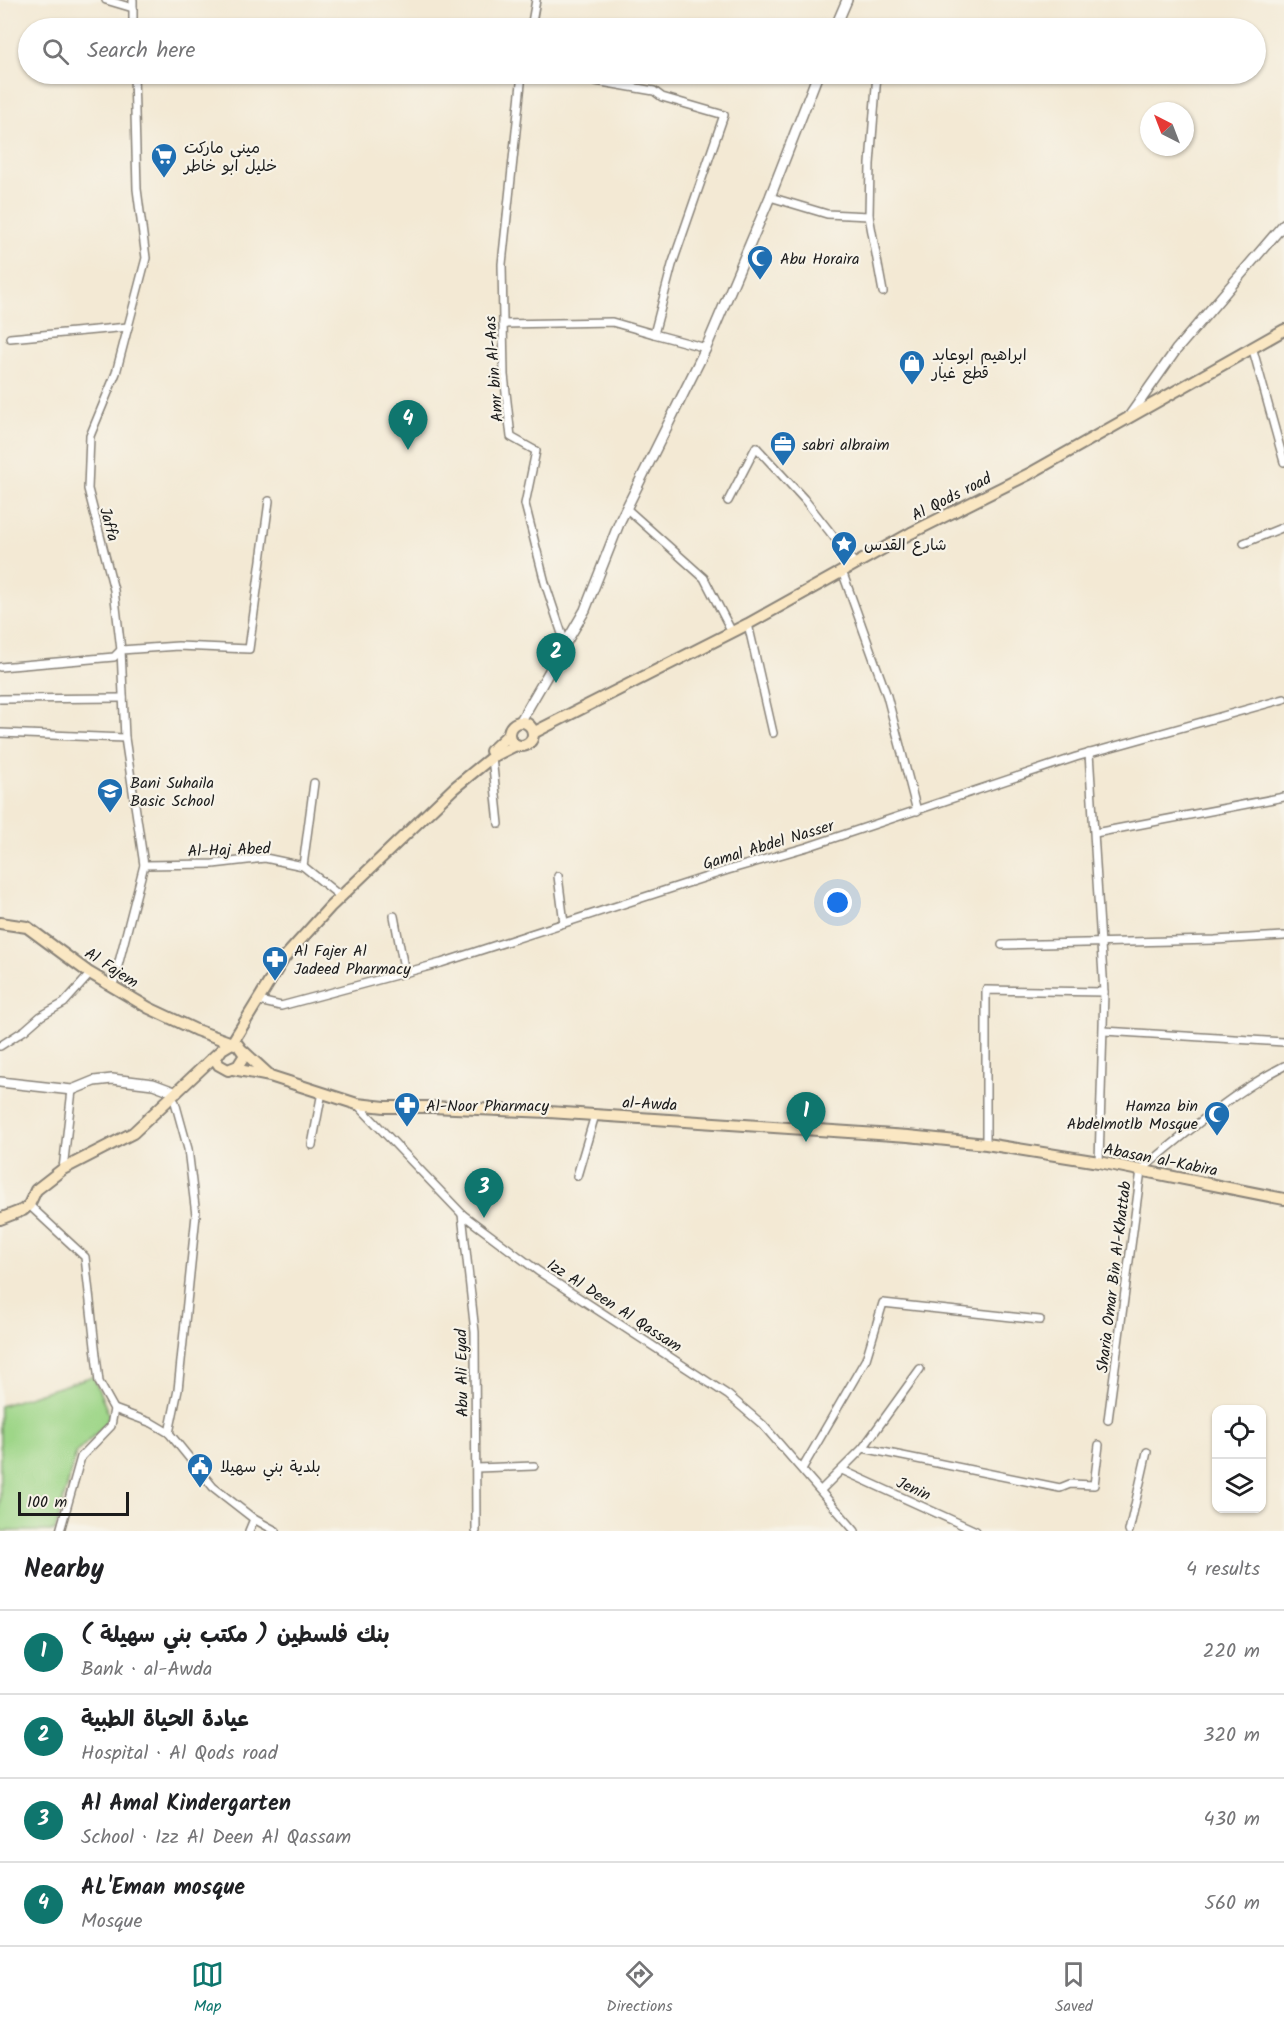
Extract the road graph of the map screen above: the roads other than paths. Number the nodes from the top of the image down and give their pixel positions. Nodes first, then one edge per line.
1 (105, 0) edge
2 (133, 0) edge
3 (536, 0) edge
4 (846, 0) edge
5 (133, 8) junction
6 (133, 18) edge
7 (533, 18) edge
8 (839, 18) edge
9 (134, 84) edge
10 (521, 84) edge
11 (613, 84) edge
12 (814, 84) edge
13 (876, 84) edge
14 (771, 197) junction
15 (869, 216) junction
16 (1284, 224) edge
17 (883, 292) dead end
18 (503, 324) junction
19 (129, 327) junction
20 (1284, 330) edge
21 (654, 334) junction
22 (10, 338) dead end
23 (706, 348) junction
24 (1253, 350) junction
25 (1127, 419) junction
26 (1284, 462) edge
27 (269, 501) dead end
28 (728, 501) dead end
29 (627, 509) junction
30 (1284, 527) edge
31 (1244, 543) dead end
32 (855, 564) junction
33 (842, 571) junction
34 (748, 624) junction
35 (732, 632) junction
36 (565, 643) junction
37 (121, 650) junction
38 (0, 667) edge
39 (123, 698) junction
40 (0, 699) edge
41 (1284, 699) edge
42 (520, 722) junction
43 (533, 733) junction
44 (773, 733) dead end
45 (0, 734) edge
46 (509, 735) junction
47 (125, 738) junction
48 (516, 745) junction
49 (1089, 753) junction
50 (492, 758) junction
51 (314, 783) dead end
52 (1284, 797) edge
53 (917, 811) junction
54 (499, 824) dead end
55 (1095, 833) junction
56 (144, 866) junction
57 (303, 866) junction
58 (558, 876) dead end
59 (339, 895) junction
60 (394, 916) dead end
61 (0, 923) edge
62 (564, 923) junction
63 (1284, 936) edge
64 (1101, 943) junction
65 (1002, 945) dead end
66 (91, 973) junction
67 (405, 973) junction
68 (113, 985) junction
69 (1104, 992) junction
70 (259, 1001) junction
71 (1104, 1031) junction
72 (209, 1035) junction
73 (1284, 1042) edge
74 (0, 1046) edge
75 (239, 1048) junction
76 (219, 1052) junction
77 (1284, 1066) edge
78 (230, 1070) junction
79 (270, 1076) junction
80 (196, 1077) junction
81 (0, 1082) edge
82 (72, 1090) junction
83 (322, 1092) junction
84 (178, 1094) junction
85 (357, 1104) junction
86 (595, 1115) junction
87 (986, 1144) junction
88 (312, 1145) dead end
89 (1031, 1151) joint
90 (1099, 1162) junction
91 (63, 1169) junction
92 (1141, 1170) junction
93 (577, 1176) dead end
94 (1284, 1199) edge
95 (31, 1207) junction
96 (462, 1214) junction
97 (0, 1220) edge
98 (0, 1225) edge
99 (1040, 1320) dead end
100 (920, 1369) dead end
101 (114, 1409) junction
102 (1108, 1420) dead end
103 (169, 1433) junction
104 (1099, 1445) dead end
105 (863, 1448) junction
106 (1147, 1452) dead end
107 (534, 1466) dead end
108 (477, 1467) junction
109 (802, 1469) junction
110 (842, 1470) junction
111 (821, 1490) junction
112 (254, 1519) junction
113 (60, 1531) edge
114 (249, 1531) edge
115 (276, 1531) edge
116 (476, 1531) edge
117 (855, 1531) edge
118 (976, 1531) edge
119 (1130, 1531) edge

1 - 5 street
2 - 5 street
3 - 7 street
4 - 8 street
5 - 6 street
9 - 19 street, Jaffa
10 - 18 street, Amr bin Al-Aas
11 - 21 street
12 - 14 street
13 - 15 street
14 - 15 street
14 - 23 street
15 - 17 street
16 - 25 street
18 - 21 street
18 - 36 street, Amr bin Al-Aas
19 - 22 street
19 - 37 street, Jaffa
20 - 24 main road, Al Qods road
21 - 23 street
23 - 29 street
24 - 25 main road, Al Qods road
24 - 26 street
25 - 32 main road, Al Qods road
27 - 37 street
28 - 32 street
29 - 35 street
29 - 36 street
30 - 31 street
32 - 33 main road, Al Qods road
33 - 34 main road, Al Qods road
33 - 53 street
34 - 35 main road, Al Qods road
34 - 44 street
35 - 43 main road, Al Qods road
36 - 42 street
37 - 38 street
37 - 39 street, Jaffa
39 - 40 street
39 - 47 street, Jaffa
41 - 49 street, Gamal Abdel Nasser
42 - 43 main road
42 - 46 main road
43 - 48 main road
45 - 47 street
46 - 48 main road
46 - 59 main road
47 - 56 street, Jaffa
48 - 50 main road
49 - 53 street, Gamal Abdel Nasser
49 - 55 street
50 - 54 street
50 - 59 main road
51 - 57 street
52 - 55 street
53 - 62 street, Gamal Abdel Nasser
55 - 64 street
56 - 57 street, Al-Haj Abed
56 - 68 street, Jaffa
57 - 59 street, Al-Haj Abed
58 - 62 street
59 - 70 main road
60 - 67 street
61 - 66 main road, Al Fajem
62 - 67 street, Gamal Abdel Nasser
63 - 64 street
64 - 65 street
64 - 69 street
66 - 68 main road, Al Fajem
66 - 74 street
67 - 70 street, Gamal Abdel Nasser
68 - 72 main road, Al Fajem
69 - 71 street
69 - 87 street
70 - 75 main road
71 - 73 street
71 - 90 street
72 - 75 main road, Al Fajem
72 - 76 main road
75 - 76 main road
75 - 78 main road
75 - 79 main road, al-Awda
76 - 78 main road
76 - 80 main road
77 - 92 street, Sharia Omar Bin Al-Khattab
78 - 79 main road, al-Awda
78 - 80 main road
79 - 83 main road, al-Awda
80 - 84 main road
81 - 82 street
82 - 84 street
82 - 91 street
83 - 85 main road, al-Awda
83 - 88 street
84 - 91 main road
84 - 95 main road
84 - 103 street
85 - 86 main road, al-Awda
85 - 96 street, Izz Al Deen Al Qassam
86 - 87 main road, al-Awda
86 - 93 street
87 - 89 main road, al-Awda
89 - 90 main road, Abasan al-Kabira
90 - 92 main road, Abasan al-Kabira
91 - 95 main road
92 - 94 main road, Abasan al-Kabira
92 - 102 street, Sharia Omar Bin Al-Khattab
95 - 97 main road
95 - 98 main road
95 - 101 street
96 - 108 street, Abu Ali Eyad
96 - 109 street, Izz Al Deen Al Qassam
99 - 109 street
100 - 105 street
101 - 103 street
101 - 113 street
103 - 112 street
104 - 105 street
105 - 110 street
106 - 119 street
107 - 108 street
108 - 116 street, Abu Ali Eyad
109 - 111 street, Izz Al Deen Al Qassam
110 - 111 street
110 - 118 street, Jenin
111 - 117 street, Izz Al Deen Al Qassam
112 - 114 street
112 - 115 street

